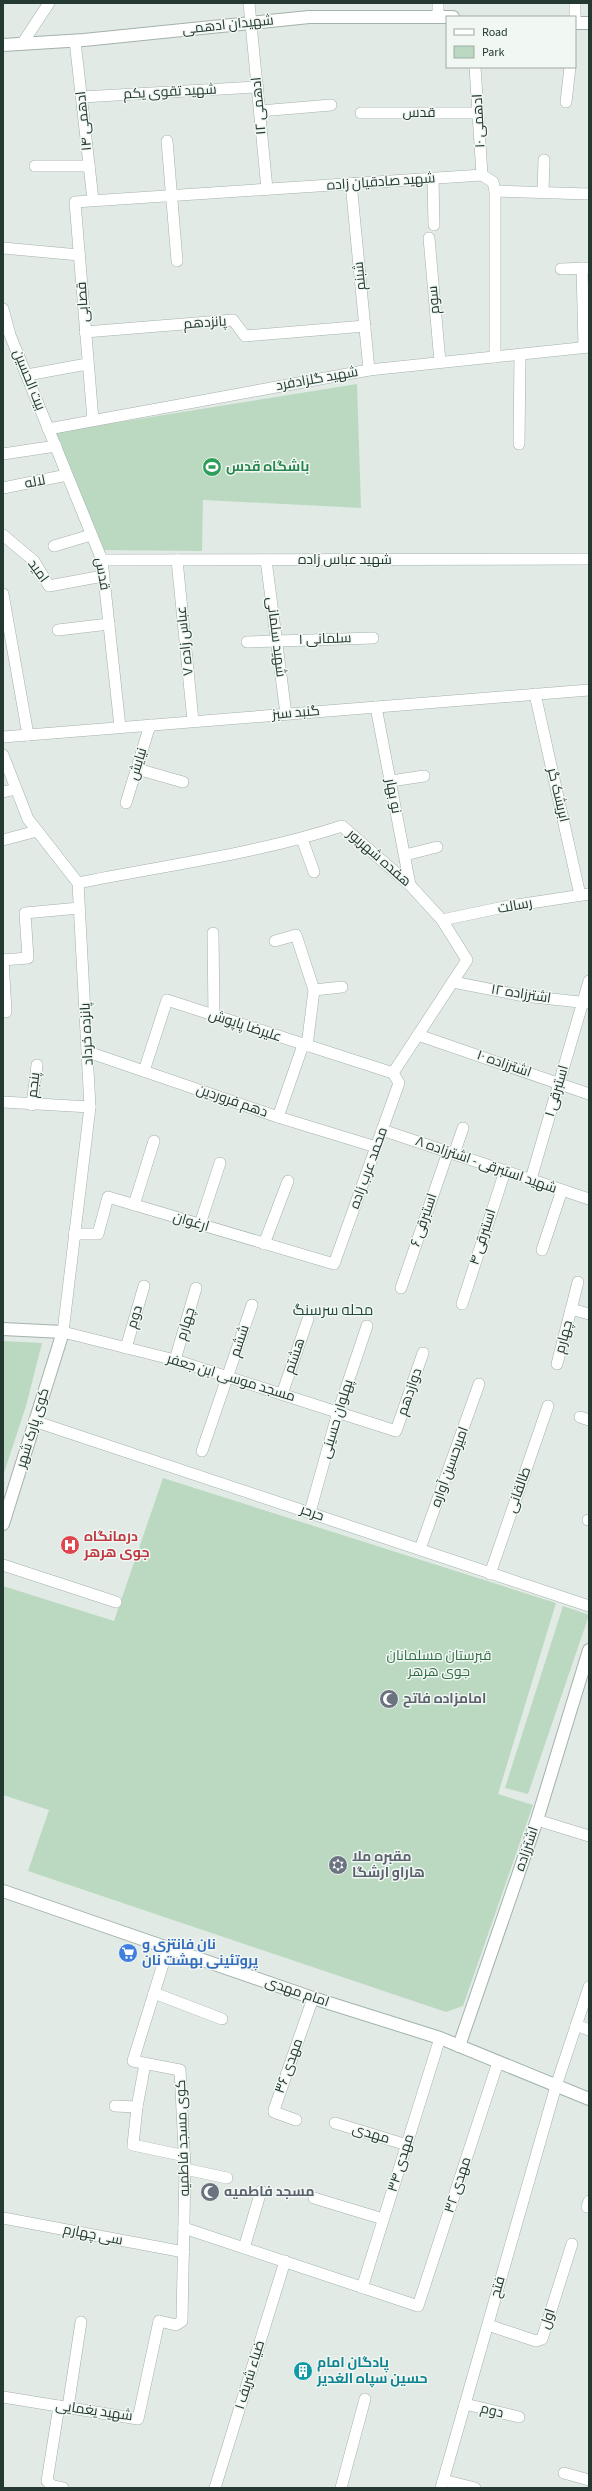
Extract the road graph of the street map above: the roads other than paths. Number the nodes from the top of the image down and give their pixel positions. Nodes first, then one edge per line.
1 (49, 3) edge
2 (249, 3) edge
3 (438, 3) edge
4 (575, 3) edge
5 (438, 16) junction
6 (575, 16) edge
7 (446, 17) edge
8 (252, 23) junction
9 (576, 23) edge
10 (589, 23) edge
11 (75, 41) junction
12 (22, 44) junction
13 (3, 45) edge
14 (476, 68) edge
15 (570, 68) edge
16 (258, 87) junction
17 (82, 97) junction
18 (566, 102) dead end
19 (331, 105) dead end
20 (260, 111) junction
21 (361, 113) dead end
22 (478, 114) junction
23 (168, 141) dead end
24 (544, 160) dead end
25 (35, 166) dead end
26 (89, 166) junction
27 (482, 175) junction
28 (433, 178) junction
29 (351, 184) junction
30 (266, 189) junction
31 (495, 191) junction
32 (542, 191) junction
33 (589, 194) edge
34 (171, 195) junction
35 (93, 200) junction
36 (434, 225) dead end
37 (429, 238) dead end
38 (3, 248) edge
39 (79, 254) junction
40 (177, 261) dead end
41 (586, 268) edge
42 (561, 269) dead end
43 (3, 309) edge
44 (365, 326) junction
45 (85, 332) junction
46 (7, 335) edge
47 (586, 347) edge
48 (520, 354) junction
49 (495, 357) junction
50 (440, 362) junction
51 (87, 364) junction
52 (369, 370) junction
53 (27, 375) junction
54 (93, 420) junction
55 (48, 429) junction
56 (519, 444) dead end
57 (56, 446) junction
58 (3, 454) edge
59 (67, 475) junction
60 (3, 488) edge
61 (3, 535) edge
62 (91, 535) junction
63 (54, 546) dead end
64 (589, 559) edge
65 (102, 560) junction
66 (177, 560) junction
67 (266, 560) junction
68 (103, 576) junction
69 (4, 601) edge
70 (109, 624) junction
71 (58, 630) dead end
72 (373, 638) dead end
73 (277, 640) junction
74 (247, 642) dead end
75 (589, 690) edge
76 (535, 694) junction
77 (376, 707) junction
78 (286, 714) junction
79 (193, 721) junction
80 (150, 725) junction
81 (120, 727) junction
82 (28, 735) junction
83 (3, 737) edge
84 (3, 756) edge
85 (137, 769) junction
86 (424, 776) dead end
87 (390, 781) junction
88 (183, 782) dead end
89 (16, 789) junction
90 (3, 792) edge
91 (126, 803) dead end
92 (37, 831) junction
93 (302, 839) junction
94 (3, 840) edge
95 (437, 847) dead end
96 (405, 855) junction
97 (314, 872) dead end
98 (78, 883) junction
99 (410, 886) junction
100 (584, 895) edge
101 (79, 908) junction
102 (442, 920) junction
103 (213, 933) dead end
104 (275, 940) dead end
105 (3, 960) edge
106 (589, 981) edge
107 (453, 982) junction
108 (342, 987) dead end
109 (314, 990) junction
110 (586, 1003) edge
111 (6, 1012) dead end
112 (214, 1017) junction
113 (418, 1034) junction
114 (305, 1045) junction
115 (88, 1052) junction
116 (37, 1065) dead end
117 (144, 1071) junction
118 (393, 1073) junction
119 (559, 1084) junction
120 (589, 1094) edge
121 (3, 1102) edge
122 (32, 1105) junction
123 (90, 1107) junction
124 (278, 1117) junction
125 (462, 1128) dead end
126 (382, 1130) junction
127 (154, 1141) dead end
128 (376, 1147) junction
129 (451, 1153) junction
130 (220, 1163) dead end
131 (504, 1171) junction
132 (531, 1179) junction
133 (288, 1181) dead end
134 (562, 1190) junction
135 (589, 1199) edge
136 (134, 1205) junction
137 (200, 1224) junction
138 (74, 1234) junction
139 (264, 1244) junction
140 (542, 1250) dead end
141 (334, 1264) joint
142 (578, 1282) dead end
143 (144, 1286) dead end
144 (196, 1288) dead end
145 (401, 1288) dead end
146 (462, 1304) dead end
147 (252, 1305) dead end
148 (571, 1309) junction
149 (589, 1314) edge
150 (308, 1319) dead end
151 (367, 1326) dead end
152 (3, 1329) edge
153 (63, 1332) junction
154 (126, 1348) junction
155 (423, 1353) dead end
156 (175, 1360) junction
157 (557, 1364) dead end
158 (228, 1377) junction
159 (479, 1384) dead end
160 (282, 1394) junction
161 (548, 1406) dead end
162 (338, 1412) junction
163 (34, 1421) junction
164 (396, 1431) joint
165 (202, 1451) dead end
166 (310, 1512) junction
167 (3, 1524) edge
168 (420, 1549) junction
169 (3, 1565) edge
170 (490, 1574) junction
171 (116, 1602) dead end
172 (589, 1606) edge
173 (589, 1650) edge
174 (537, 1820) junction
175 (589, 1836) edge
176 (3, 1891) edge
177 (168, 1948) junction
178 (589, 1987) edge
179 (154, 1993) junction
180 (313, 1998) junction
181 (222, 2019) dead end
182 (576, 2025) junction
183 (589, 2030) edge
184 (440, 2038) junction
185 (459, 2046) junction
186 (498, 2062) junction
187 (146, 2064) junction
188 (556, 2086) junction
189 (589, 2098) edge
190 (115, 2106) dead end
191 (137, 2107) junction
192 (296, 2120) dead end
193 (335, 2123) dead end
194 (407, 2145) junction
195 (185, 2156) junction
196 (185, 2169) junction
197 (227, 2178) dead end
198 (261, 2191) dead end
199 (314, 2198) dead end
200 (3, 2218) edge
201 (383, 2219) junction
202 (184, 2228) junction
203 (572, 2244) dead end
204 (244, 2248) junction
205 (184, 2252) junction
206 (285, 2262) junction
207 (362, 2288) junction
208 (81, 2322) dead end
209 (180, 2324) joint
210 (488, 2324) junction
211 (3, 2397) edge
212 (365, 2399) dead end
213 (465, 2404) junction
214 (63, 2406) junction
215 (519, 2417) dead end
216 (564, 2473) dead end
217 (588, 2478) edge
218 (442, 2484) edge
219 (56, 2487) edge
220 (215, 2488) edge
221 (342, 2488) edge
222 (475, 2488) edge

1 - 12 street
2 - 8 street, ادهمی ۱۲
3 - 5 street
4 - 6 street
5 - 7 street, شهیدان ادهمی
5 - 8 street, شهیدان ادهمی
8 - 11 street, شهیدان ادهمی
8 - 16 street, ادهمی ۱۲
9 - 10 street
11 - 12 street, شهیدان ادهمی
11 - 17 street, ادهمی ۱۴
12 - 13 street, شهیدان ادهمی
14 - 22 street, ادهمی ۱۰
15 - 18 street
16 - 17 street, شهید تقوی یکم
16 - 20 street, ادهمی ۱۲
17 - 26 street, ادهمی ۱۴
19 - 20 street
20 - 30 street, ادهمی ۱۲
21 - 22 street, قدس
22 - 27 street, ادهمی ۱۰
23 - 34 street
24 - 32 street
25 - 26 street
26 - 35 street, ادهمی ۱۴
27 - 28 street, شهید صادقیان زاده
27 - 31 street
28 - 29 street, شهید صادقیان زاده
28 - 36 street
29 - 30 street, شهید صادقیان زاده
29 - 44 street, شبنم
30 - 34 street, شهید صادقیان زاده
31 - 32 street
31 - 49 street
32 - 33 street
34 - 35 street, شهید صادقیان زاده
34 - 40 street
35 - 39 street, قصابی
37 - 50 street, سوم
38 - 39 street
39 - 45 street, قصابی
41 - 42 street
41 - 47 street
43 - 46 street, بیت الحسین
44 - 45 street, پانزدهم
44 - 52 street, شبنم
45 - 51 street, قصابی
46 - 53 street, بیت الحسین
47 - 48 street, شهید گلزادفرد
48 - 49 street, شهید گلزادفرد
48 - 56 street
49 - 50 street, شهید گلزادفرد
50 - 52 street, شهید گلزادفرد
51 - 53 street
51 - 54 street, قصابی
52 - 54 street, شهید گلزادفرد
53 - 55 street, بیت الحسین
54 - 55 street, شهید گلزادفرد
55 - 57 street, قدس
57 - 58 street
57 - 59 street, قدس
59 - 60 street, لاله
59 - 62 street, قدس
61 - 68 street, امید
62 - 63 street
62 - 65 street, قدس
64 - 67 street, شهید عباس زاده
65 - 66 street, شهید عباس زاده
65 - 68 street, قدس
66 - 67 street, شهید عباس زاده
66 - 79 street, عباس زاده ۷
67 - 73 street, شهید سلمانی
68 - 70 street, قدس
69 - 82 street
70 - 71 street
70 - 81 street, قدس
72 - 73 street, سلمانی ۱
73 - 74 street, سلمانی ۱
73 - 78 street, شهید سلمانی
75 - 76 street, گنبد سبز
76 - 77 street, گنبد سبز
76 - 100 street, ابریشک گر
77 - 78 street, گنبد سبز
77 - 87 street, نو بهار
78 - 79 street, گنبد سبز
79 - 80 street, گنبد سبز
80 - 81 street, گنبد سبز
80 - 85 street, نیایش
81 - 82 street, گنبد سبز
82 - 83 street, گنبد سبز
84 - 89 street
85 - 88 street
85 - 91 street, نیایش
86 - 87 street
87 - 96 street, نو بهار
89 - 90 street
89 - 92 street
92 - 94 street
92 - 98 street
93 - 97 street
93 - 98 street, هفده شهریور
93 - 99 street, هفده شهریور
95 - 96 street
96 - 99 street, نو بهار
98 - 101 street, پانزده خرداد
99 - 102 street, هفده شهریور
100 - 102 street, رسالت
101 - 105 street
101 - 115 street, پانزده خرداد
102 - 107 street, هفده شهریور
103 - 112 street
104 - 109 street
105 - 111 street
106 - 110 street, استبرقی ۱
107 - 110 street, اشترزاده ۱۲
107 - 113 street, هفده شهریور
108 - 109 street
109 - 114 street
110 - 119 street, استبرقی ۱
112 - 114 street, علیرضا پاپوش
112 - 117 street, علیرضا پاپوش
113 - 118 street, هفده شهریور
113 - 119 street, اشترزاده ۱۰
114 - 118 street, علیرضا پاپوش
114 - 124 street
115 - 117 street, دهم فروردین
115 - 123 street, پانزده خرداد
116 - 122 street, پنجم
117 - 124 street, دهم فروردین
118 - 126 street, محمد عرب زاده
119 - 120 street, اشترزاده ۱۰
119 - 132 street, استبرقی ۱
121 - 122 street
122 - 123 street
123 - 138 street, پانزده خرداد
124 - 128 street, دهم فروردین
125 - 129 street, استبرقی ۶
126 - 128 street, محمد عرب زاده
126 - 129 street, شهید استبرقی - اشترزاده ۸
127 - 136 street
128 - 141 street, محمد عرب زاده
129 - 131 street, شهید استبرقی - اشترزاده ۸
129 - 145 street, استبرقی ۶
130 - 137 street
131 - 132 street, شهید استبرقی - اشترزاده ۸
131 - 146 street, استبرقی ۴
132 - 134 street, شهید استبرقی - اشترزاده ۸
133 - 139 street
134 - 135 street, شهید استبرقی - اشترزاده ۸
134 - 140 street
136 - 137 street, ارغوان
136 - 138 street, ارغوان
137 - 139 street, ارغوان
138 - 153 street, پانزده خرداد
139 - 141 street, ارغوان
142 - 148 street
143 - 154 street, دوم
144 - 156 street, چهارم
147 - 158 street, ششم
148 - 149 street
148 - 157 street, چهارم
150 - 160 street, هشتم
151 - 162 street, پهلوان حسینی
152 - 153 street
153 - 154 street, مسجد موسی ابن جعفر
153 - 163 street, کوی پارک شهر
154 - 156 street, مسجد موسی ابن جعفر
155 - 164 street, دوازدهم
156 - 158 street, مسجد موسی ابن جعفر
158 - 160 street, مسجد موسی ابن جعفر
158 - 165 street, ششم
159 - 168 street, امیرحسین آواره
160 - 162 street, مسجد موسی ابن جعفر
161 - 170 street, طالقانی
162 - 164 street, مسجد موسی ابن جعفر
162 - 166 street, پهلوان حسینی
163 - 166 street, حرحر
163 - 167 street, کوی پارک شهر
166 - 168 street, حرحر
168 - 170 street, حرحر
169 - 171 street
170 - 172 street, حرحر
173 - 174 street, اشترزاده
174 - 175 street
174 - 185 street, اشترزاده
176 - 177 street, امام مهدی
177 - 179 street
177 - 180 street, امام مهدی
178 - 182 street, فتح
179 - 181 street
179 - 187 street
180 - 184 street, امام مهدی
180 - 192 street, مهدی ۳۶
182 - 183 street
182 - 188 street, فتح
184 - 185 street, امام مهدی
184 - 194 street, مهدی ۳۴
185 - 186 street, امام مهدی
186 - 188 street, امام مهدی
186 - 207 street, مهدی ۳۲
187 - 191 street
187 - 195 street, کوی مسجد فاطمیه
188 - 189 street, امام مهدی
188 - 210 street, فتح
190 - 191 street
191 - 195 street
193 - 194 street, مهدی
194 - 201 street, مهدی ۳۴
195 - 196 street, کوی مسجد فاطمیه
196 - 197 street
196 - 202 street, کوی مسجد فاطمیه
198 - 204 street
199 - 201 street
200 - 205 street, سی چهارم
201 - 207 street, مهدی ۳۴
202 - 204 street
202 - 205 street, کوی مسجد فاطمیه
203 - 210 street, اول
204 - 206 street
205 - 209 street, کوی مسجد فاطمیه
206 - 207 street
206 - 220 street, ضیاء شریف ۱
208 - 214 street
209 - 214 street, شهید یغمایی
210 - 213 street, فتح
211 - 214 street, شهید یغمایی
212 - 221 street
213 - 215 street, دوم
213 - 218 street, فتح
214 - 219 street
216 - 217 street
218 - 222 street

